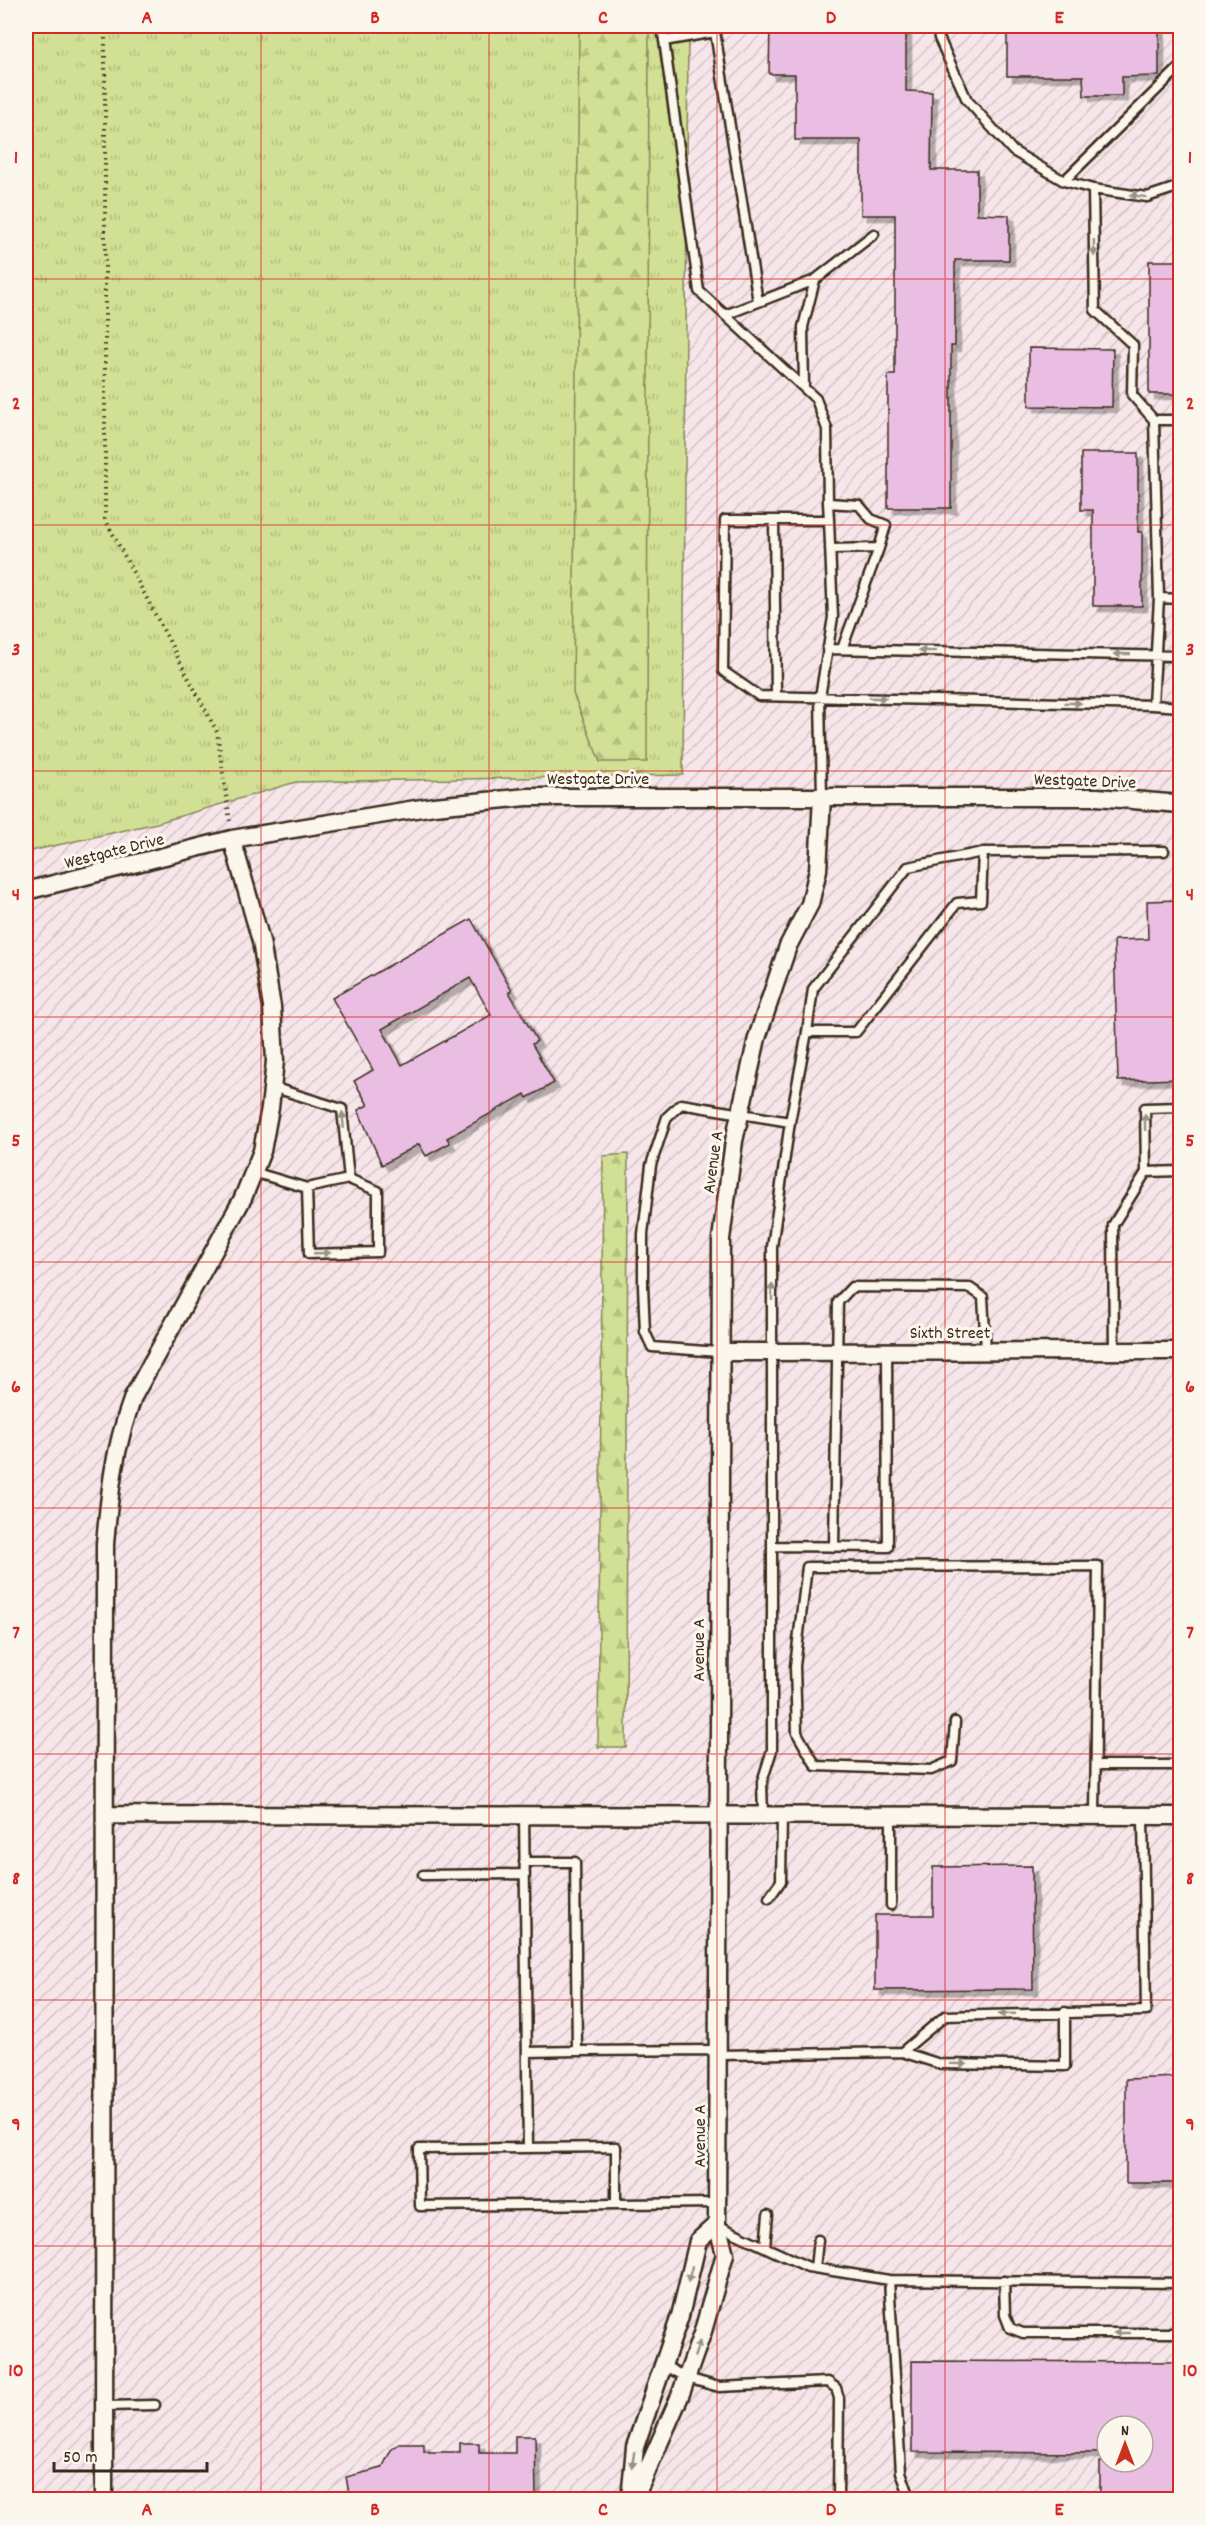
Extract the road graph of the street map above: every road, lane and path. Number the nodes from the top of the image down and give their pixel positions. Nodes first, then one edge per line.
1 (105, 26) edge
2 (662, 26) edge
3 (937, 26) edge
4 (664, 41) junction
5 (1180, 67) edge
6 (1064, 181) junction
7 (1180, 186) edge
8 (1094, 189) junction
9 (874, 234) dead end
10 (815, 280) junction
11 (758, 302) junction
12 (725, 315) junction
13 (804, 387) junction
14 (1154, 420) junction
15 (1180, 420) edge
16 (828, 503) junction
17 (774, 520) junction
18 (829, 520) junction
19 (879, 548) junction
20 (830, 549) junction
21 (1159, 598) junction
22 (1180, 599) edge
23 (827, 649) junction
24 (843, 649) junction
25 (1156, 654) junction
26 (1180, 656) edge
27 (776, 696) junction
28 (820, 697) junction
29 (1153, 705) junction
30 (1180, 707) edge
31 (822, 797) junction
32 (1180, 804) edge
33 (232, 839) junction
34 (1164, 851) dead end
35 (983, 852) junction
36 (26, 891) edge
37 (807, 1032) junction
38 (272, 1087) junction
39 (1180, 1107) edge
40 (740, 1115) junction
41 (790, 1122) junction
42 (1180, 1170) edge
43 (253, 1172) junction
44 (1146, 1172) junction
45 (349, 1179) junction
46 (307, 1188) junction
47 (772, 1351) junction
48 (986, 1351) junction
49 (1114, 1351) junction
50 (1180, 1351) edge
51 (719, 1352) junction
52 (837, 1352) junction
53 (887, 1352) junction
54 (772, 1546) junction
55 (834, 1547) junction
56 (955, 1722) dead end
57 (1096, 1765) junction
58 (1180, 1765) edge
59 (105, 1815) junction
60 (524, 1815) junction
61 (717, 1816) junction
62 (763, 1816) junction
63 (782, 1816) junction
64 (891, 1816) junction
65 (1095, 1816) junction
66 (1143, 1816) junction
67 (1180, 1816) edge
68 (524, 1862) junction
69 (525, 1874) junction
70 (423, 1875) dead end
71 (769, 1898) dead end
72 (891, 1905) dead end
73 (1065, 2012) junction
74 (577, 2051) junction
75 (526, 2052) junction
76 (718, 2052) junction
77 (902, 2052) junction
78 (528, 2148) junction
79 (719, 2203) junction
80 (616, 2204) junction
81 (768, 2215) dead end
82 (717, 2224) junction
83 (819, 2240) dead end
84 (765, 2247) junction
85 (815, 2268) junction
86 (890, 2280) junction
87 (1004, 2281) junction
88 (1180, 2283) edge
89 (1180, 2333) edge
90 (663, 2365) junction
91 (687, 2378) junction
92 (155, 2405) dead end
93 (104, 2406) junction
94 (104, 2499) edge
95 (632, 2499) edge
96 (838, 2499) edge
97 (915, 2499) edge

1 - 33 path
2 - 4 lane
3 - 6 lane
4 - 11 lane
4 - 12 lane
5 - 6 lane
6 - 8 lane
7 -> 8 lane
8 -> 14 lane
9 - 10 lane
10 - 11 lane
10 - 13 lane
11 - 12 lane
12 - 13 lane
13 - 16 lane
14 - 15 lane
14 - 21 lane
16 - 18 lane
16 - 19 lane
17 - 18 lane
17 - 27 lane
17 - 27 lane
18 - 20 lane
19 - 20 lane
19 - 24 lane
20 - 23 lane
21 - 22 lane
21 - 25 lane
23 - 24 lane
23 - 28 lane
25 -> 24 lane
25 - 26 lane
25 - 29 lane
27 - 28 lane
28 -> 29 lane
28 - 31 lane
29 - 30 lane
31 - 32 street, Westgate Drive
31 - 33 street, Westgate Drive
31 - 40 street, Avenue A
33 - 36 street, Westgate Drive
33 - 38 street
34 - 35 lane
35 - 37 lane
35 - 37 lane
37 - 41 lane
38 - 43 street
45 -> 38 lane
44 -> 39 lane
40 - 41 lane
40 - 51 street, Avenue A
40 - 51 lane
47 -> 41 lane
42 - 44 lane
43 - 46 lane
43 - 59 street
44 - 49 lane
45 - 46 lane
46 -> 45 lane
47 - 51 street, Sixth Street
47 - 52 street, Sixth Street
47 - 54 lane
48 - 49 street, Sixth Street
48 - 52 lane
48 - 53 street, Sixth Street
49 - 50 street, Sixth Street
51 - 61 street, Avenue A
52 - 53 street, Sixth Street
52 - 55 lane
53 - 55 lane
54 - 55 lane
54 - 62 lane
56 - 57 lane
57 - 58 lane
57 - 65 lane
59 - 60 street
59 - 93 street
60 - 61 street
60 - 68 lane
61 - 62 street
61 - 76 street, Avenue A
62 - 63 street
63 - 64 street
63 - 71 lane
64 - 65 street
64 - 72 lane
65 - 66 street
66 - 67 street
66 - 73 lane
68 - 69 lane
68 - 74 lane
69 - 70 lane
69 - 75 lane
73 -> 77 lane
77 -> 73 lane
74 - 75 lane
74 - 76 lane
75 - 78 lane
76 - 77 lane
76 - 79 street, Avenue A
78 - 80 lane
78 - 80 lane
79 - 80 lane
79 - 82 street, Avenue A
81 - 84 lane
82 - 84 lane
82 -> 90 street
91 -> 82 street
83 - 85 lane
84 - 85 lane
85 - 86 lane
86 - 87 lane
86 - 97 lane
87 - 88 lane
89 -> 87 lane
90 - 91 lane
90 -> 95 street
91 - 95 street
91 - 96 lane
92 - 93 lane
93 - 94 street

